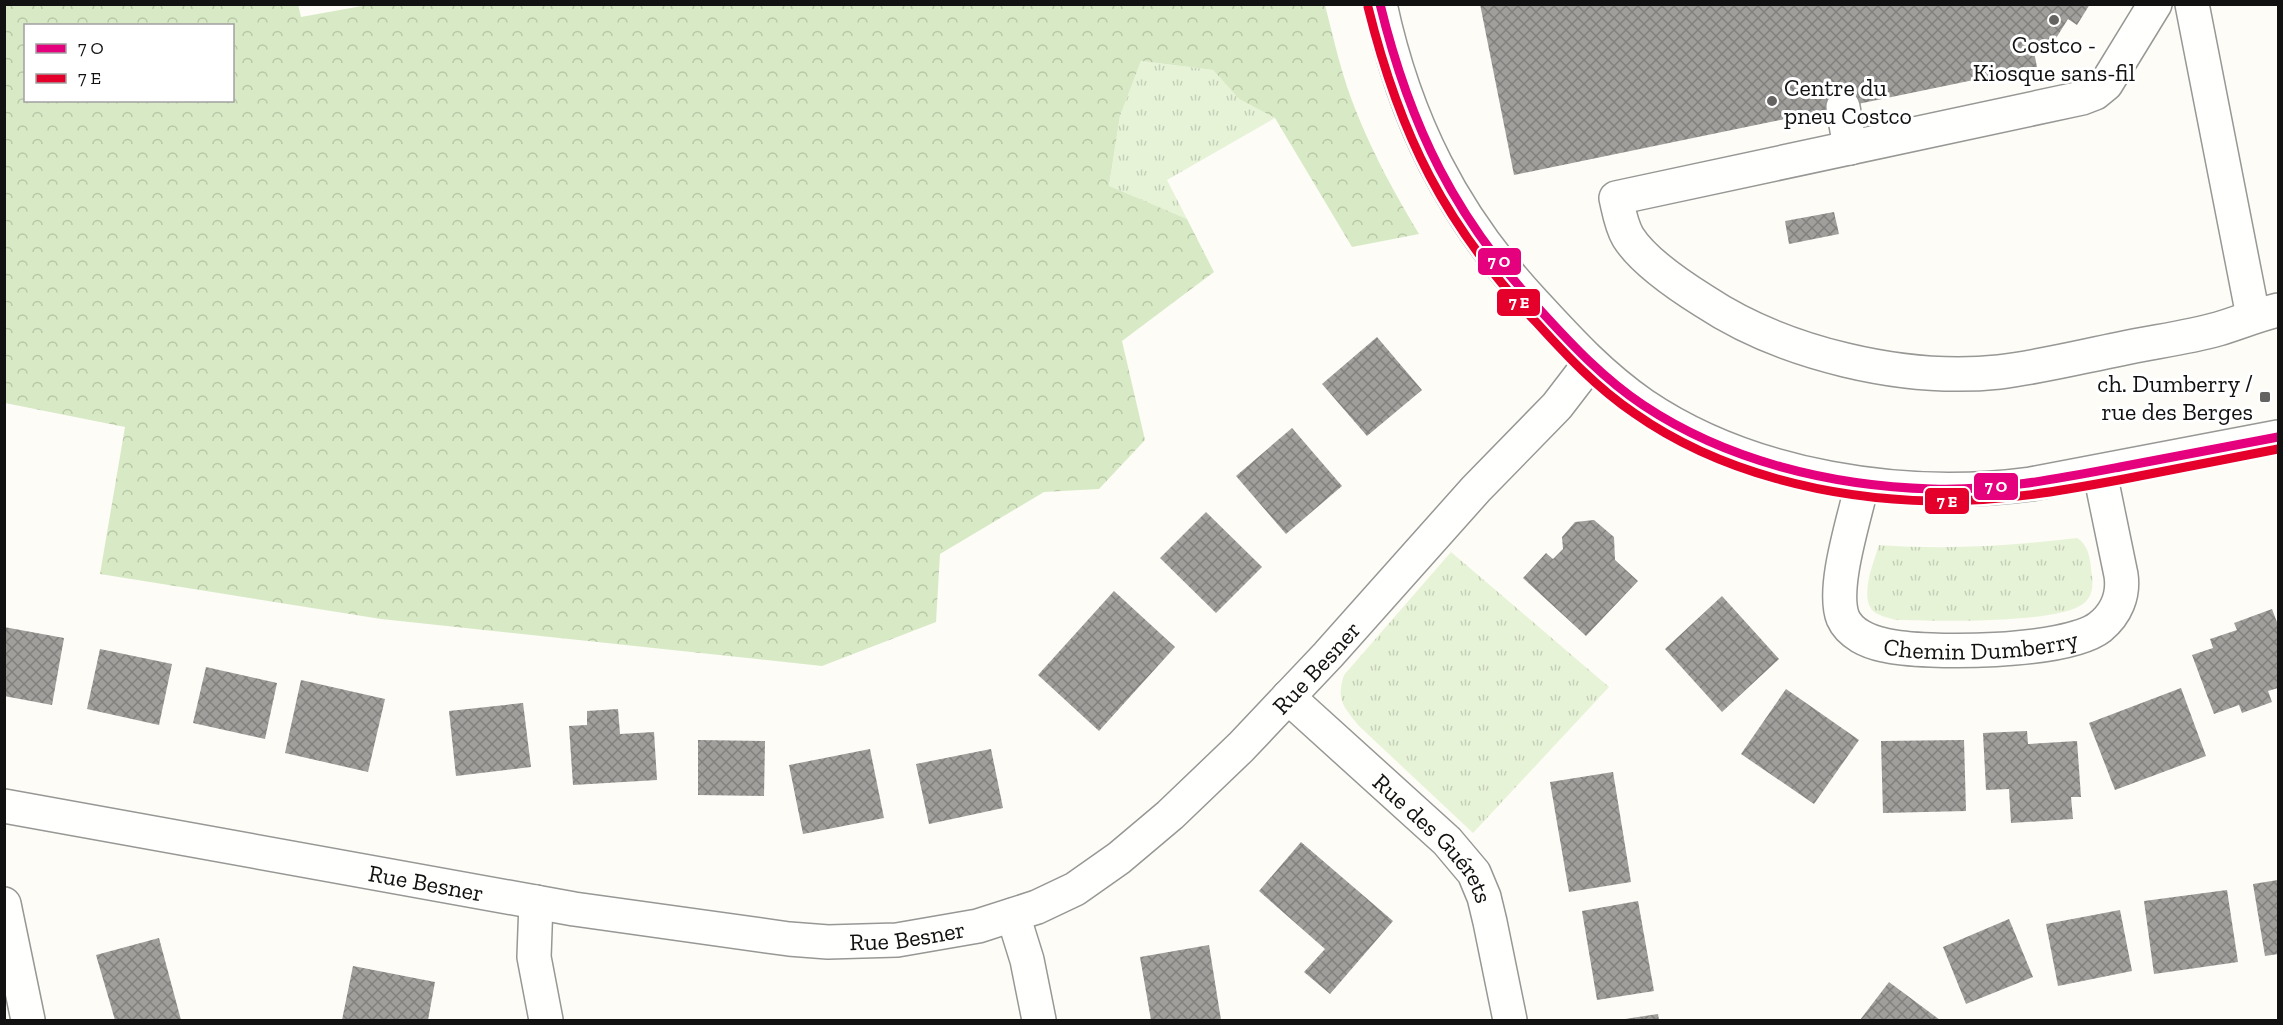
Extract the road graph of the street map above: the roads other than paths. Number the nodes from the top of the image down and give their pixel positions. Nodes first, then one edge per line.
1 (1380, 4) edge
2 (2155, 4) edge
3 (2192, 4) edge
4 (1843, 107) dead end
5 (1850, 148) junction
6 (2266, 313) edge
7 (1590, 363) junction
8 (2278, 437) edge
9 (2100, 473) junction
10 (1862, 484) junction
11 (1288, 697) junction
12 (4, 806) edge
13 (536, 903) junction
14 (4, 904) edge
15 (1013, 915) junction
16 (28, 1020) edge
17 (546, 1020) edge
18 (1039, 1020) edge
19 (1510, 1020) edge

1 - 7 street
2 - 5 street
3 - 6 street
4 - 5 street
5 - 6 street
7 - 10 street
7 - 11 street, Rue Besner
8 - 9 street
9 - 10 street
9 - 10 street, Chemin Dumberry
11 - 15 street, Rue Besner
11 - 19 street, Rue des Guérets
12 - 13 street, Rue Besner
13 - 15 street, Rue Besner
13 - 17 street
14 - 16 street
15 - 18 street

